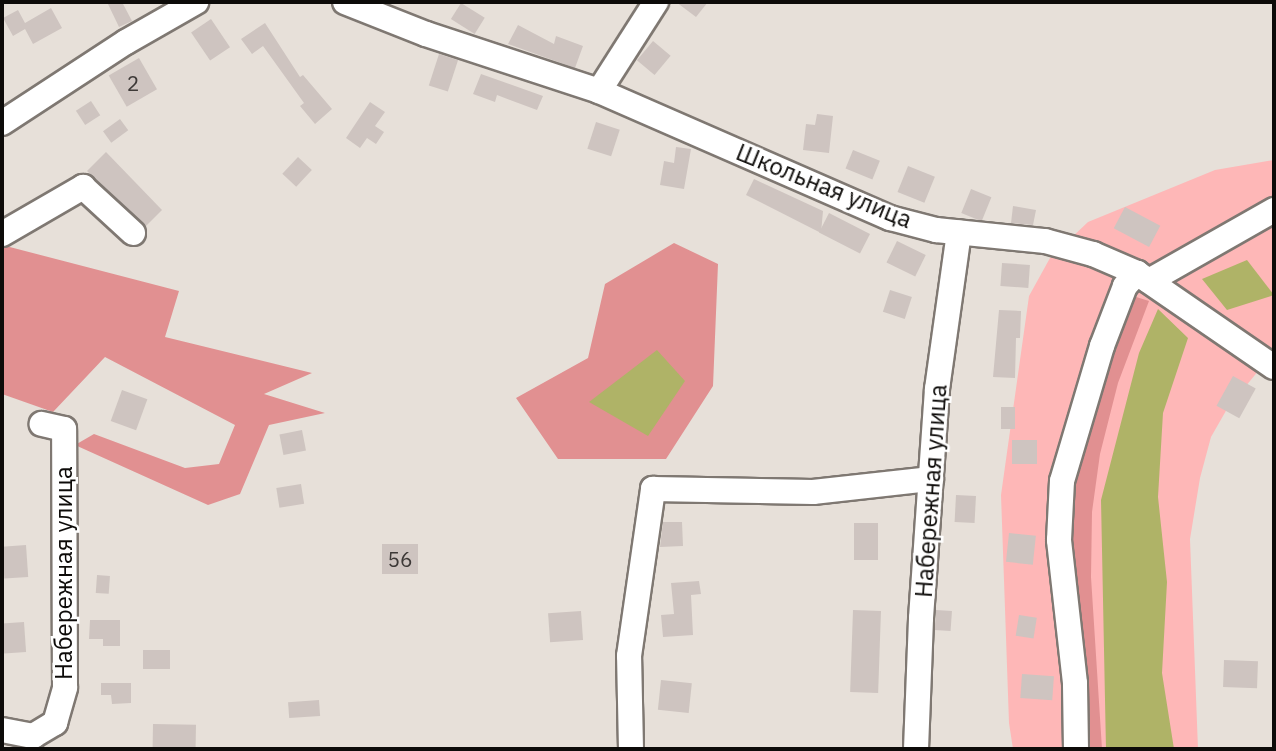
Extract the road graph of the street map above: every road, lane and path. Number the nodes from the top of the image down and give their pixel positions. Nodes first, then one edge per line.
1 (196, 2) edge
2 (345, 2) edge
3 (656, 2) edge
4 (599, 91) junction
5 (2, 123) edge
6 (1274, 210) edge
7 (133, 233) dead end
8 (959, 233) junction
9 (2, 234) edge
10 (1143, 277) junction
11 (1274, 367) edge
12 (43, 424) dead end
13 (931, 479) junction
14 (2, 730) edge
15 (631, 749) edge
16 (916, 749) edge
17 (1076, 749) edge

1 - 5 street
2 - 4 street, Школьная улица
3 - 4 street
4 - 8 street, Школьная улица
6 - 10 street
7 - 9 street
8 - 10 street, Школьная улица
8 - 13 street, Набережная улица
10 - 11 street
10 - 17 street
12 - 14 street, Набережная улица
13 - 15 street
13 - 16 street, Набережная улица

